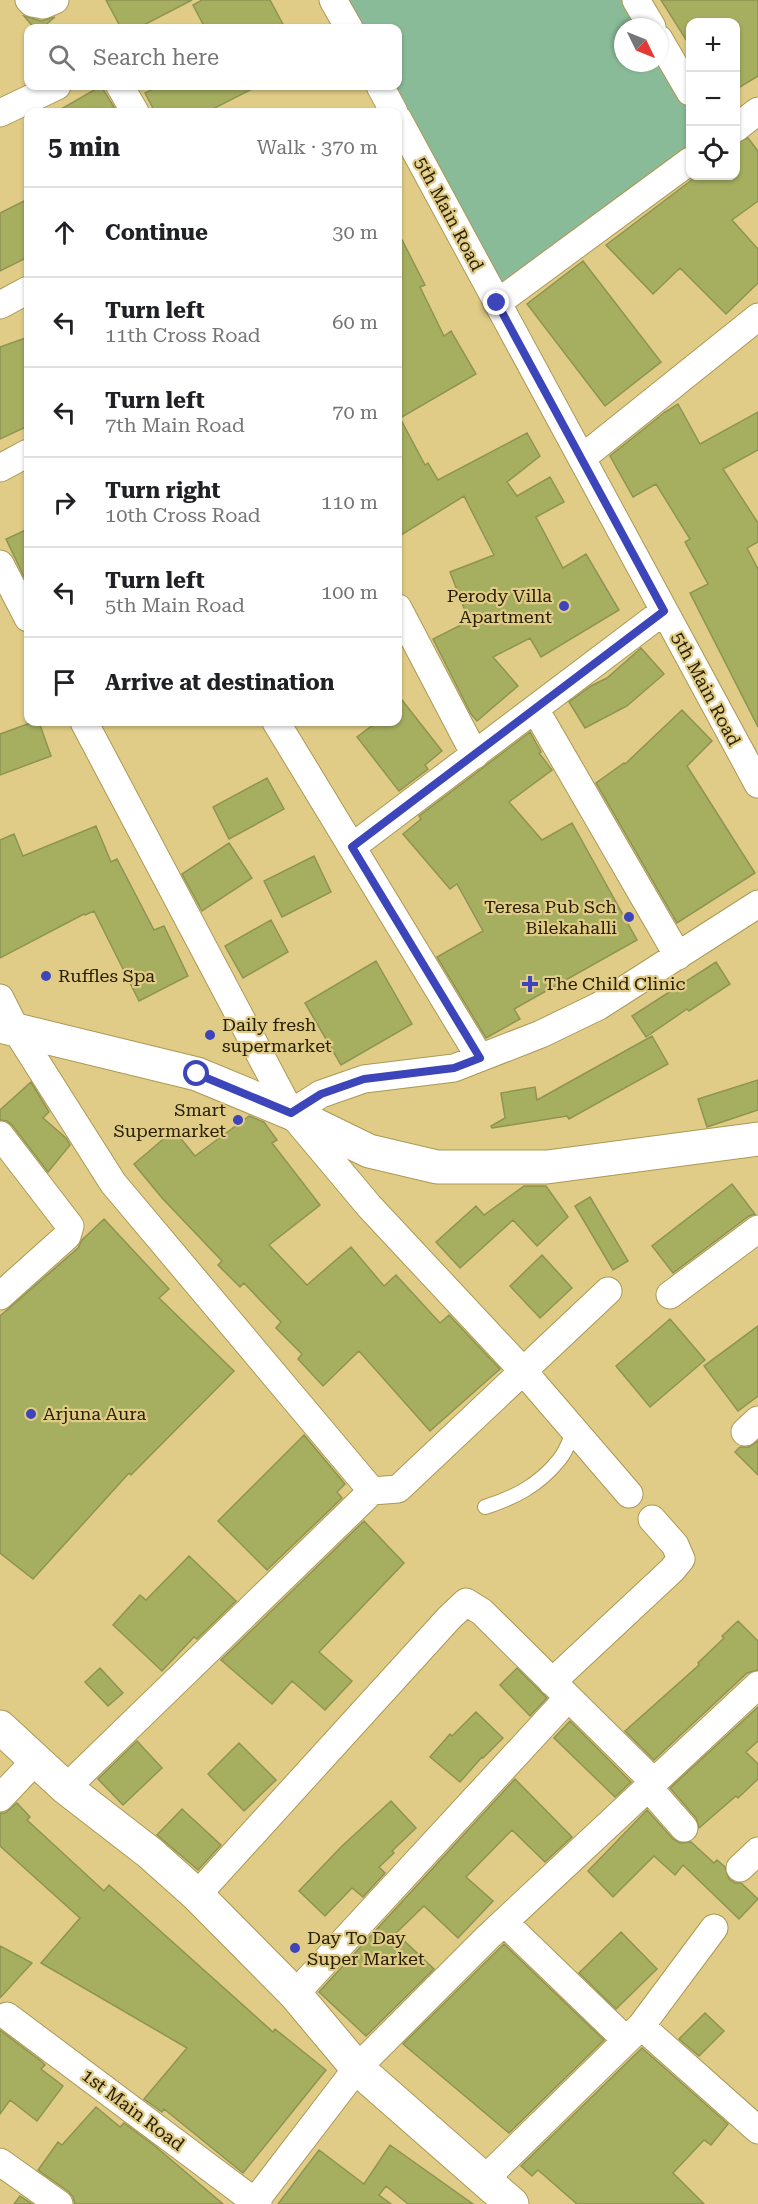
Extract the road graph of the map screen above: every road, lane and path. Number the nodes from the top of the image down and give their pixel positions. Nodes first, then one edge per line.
1 (29, 0) edge
2 (55, 0) edge
3 (333, 0) edge
4 (636, 0) edge
5 (647, 18) edge
6 (347, 24) edge
7 (668, 54) edge
8 (686, 85) edge
9 (49, 90) edge
10 (122, 90) edge
11 (133, 108) edge
12 (758, 111) edge
13 (0, 113) edge
14 (738, 126) edge
15 (402, 134) edge
16 (686, 164) edge
17 (24, 292) edge
18 (497, 303) junction
19 (0, 305) edge
20 (755, 327) edge
21 (24, 455) edge
22 (582, 458) junction
23 (0, 468) edge
24 (0, 564) edge
25 (24, 610) edge
26 (664, 611) junction
27 (402, 616) edge
28 (535, 709) junction
29 (86, 726) edge
30 (278, 726) edge
31 (475, 755) junction
32 (758, 784) edge
33 (352, 847) junction
34 (758, 904) edge
35 (678, 956) junction
36 (0, 998) edge
37 (8, 1028) edge
38 (480, 1058) junction
39 (291, 1113) junction
40 (0, 1135) edge
41 (757, 1142) edge
42 (758, 1229) edge
43 (608, 1291) dead end
44 (670, 1295) dead end
45 (0, 1296) edge
46 (524, 1372) junction
47 (574, 1430) junction
48 (372, 1491) junction
49 (629, 1494) dead end
50 (485, 1507) dead end
51 (652, 1519) dead end
52 (758, 1685) edge
53 (560, 1690) junction
54 (0, 1726) edge
55 (36, 1760) junction
56 (651, 1784) junction
57 (66, 1788) junction
58 (0, 1798) edge
59 (684, 1828) dead end
60 (197, 1895) junction
61 (504, 1922) junction
62 (714, 1928) dead end
63 (296, 1994) junction
64 (7, 2016) dead end
65 (634, 2033) junction
66 (357, 2068) junction
67 (758, 2130) edge
68 (0, 2162) edge
69 (484, 2180) junction
70 (255, 2203) edge
71 (59, 2204) edge
72 (512, 2204) edge

1 - 2 street
3 - 6 street
4 - 5 street
7 - 8 street
9 - 13 street
10 - 11 street
12 - 14 street
15 - 18 street, 5th Main Road
16 - 18 street
17 - 19 street
18 - 22 street, 5th Main Road
20 - 22 street
21 - 23 street
22 - 26 street, 5th Main Road
24 - 25 street
26 - 28 street
26 - 32 street, 5th Main Road
27 - 31 street
28 - 31 street
28 - 35 street
29 - 39 street
30 - 33 street
31 - 33 street
33 - 38 street
34 - 35 street
35 - 38 street
36 - 37 street
37 - 39 street
37 - 48 street
38 - 39 street
39 - 41 street
39 - 46 street
40 - 45 street
42 - 44 street
43 - 46 street
46 - 47 street
46 - 48 street
47 - 49 street
47 - 50 lane
48 - 57 street
51 - 53 street
52 - 56 street
53 - 56 street
53 - 60 street
53 - 63 street
54 - 55 street
55 - 57 street
55 - 58 street
56 - 59 street
56 - 61 street
57 - 60 street
60 - 63 street
61 - 65 street
61 - 66 street
62 - 65 street
63 - 66 street
64 - 70 street, 1st Main Road
65 - 67 street
65 - 69 street
66 - 69 street
66 - 70 street
68 - 71 street
69 - 72 street

